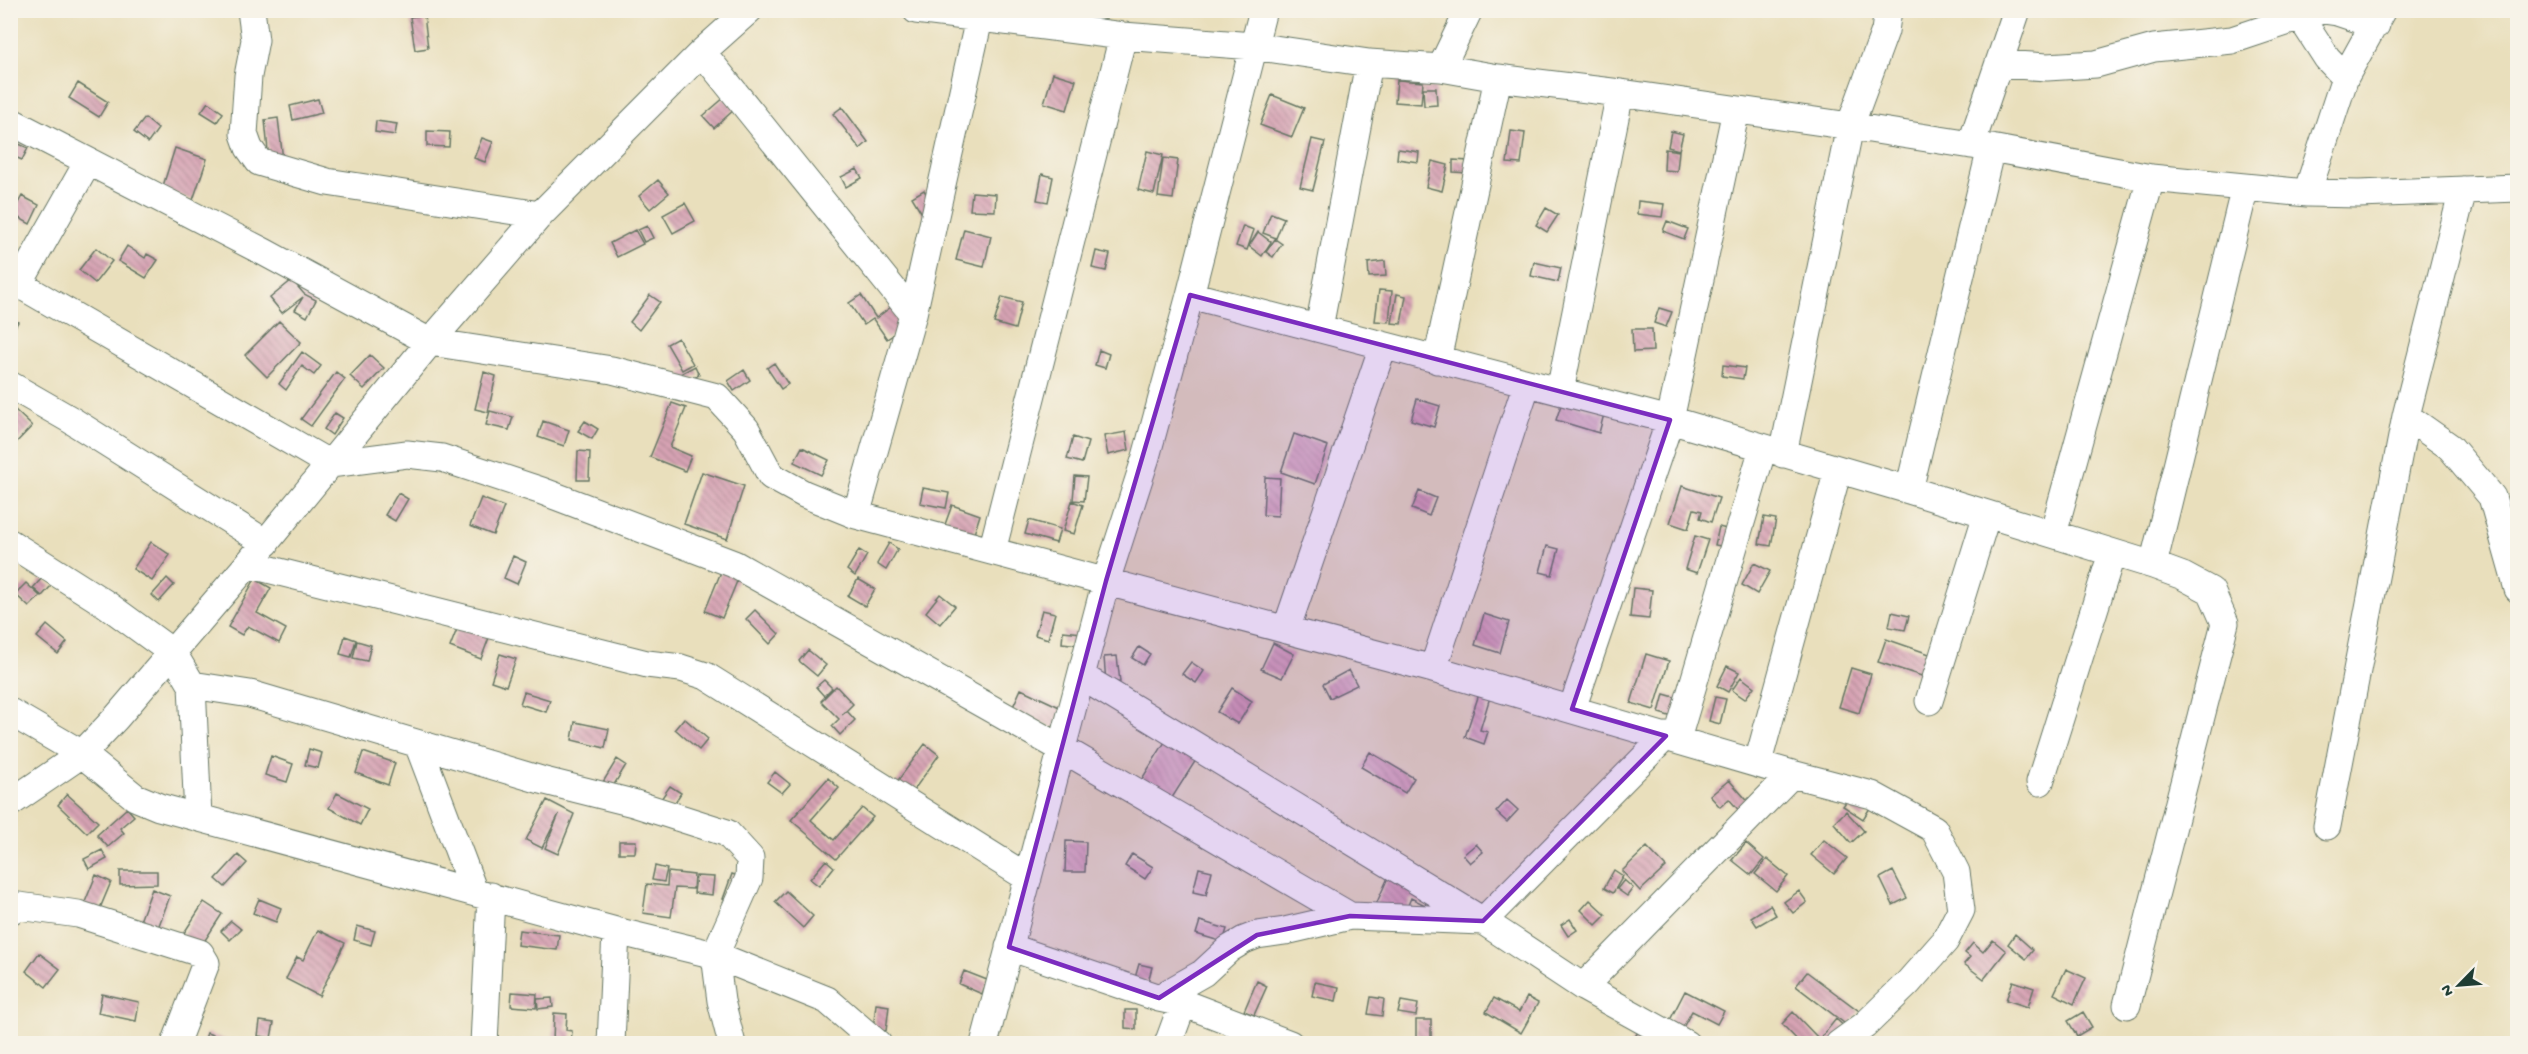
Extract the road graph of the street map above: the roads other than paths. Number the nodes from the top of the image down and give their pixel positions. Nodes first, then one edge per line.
1 (251, 10) edge
2 (748, 10) edge
3 (916, 10) edge
4 (1263, 10) edge
5 (1469, 10) edge
6 (1888, 10) edge
7 (2017, 10) edge
8 (2310, 13) edge
9 (980, 15) edge
10 (2383, 15) edge
11 (1123, 36) junction
12 (1253, 46) junction
13 (702, 52) junction
14 (1369, 63) junction
15 (2000, 64) junction
16 (1441, 68) junction
17 (2345, 77) junction
18 (1498, 78) junction
19 (1620, 93) junction
20 (1736, 110) junction
21 (10, 121) edge
22 (1850, 126) junction
23 (1981, 147) junction
24 (88, 162) junction
25 (2151, 178) junction
26 (2244, 187) junction
27 (2517, 188) edge
28 (2463, 190) junction
29 (2307, 193) junction
30 (540, 214) junction
31 (15, 282) edge
32 (1190, 295) junction
33 (913, 314) junction
34 (1319, 328) junction
35 (430, 342) junction
36 (1383, 346) junction
37 (1437, 360) junction
38 (1527, 383) junction
39 (10, 385) edge
40 (1560, 391) junction
41 (2406, 416) junction
42 (1670, 420) junction
43 (1773, 451) junction
44 (330, 464) junction
45 (1838, 470) junction
46 (1909, 490) junction
47 (1987, 514) junction
48 (856, 515) junction
49 (2053, 534) junction
50 (10, 543) edge
51 (266, 543) junction
52 (992, 551) junction
53 (2112, 553) junction
54 (248, 564) junction
55 (2153, 565) junction
56 (1106, 581) junction
57 (2517, 590) edge
58 (1286, 630) junction
59 (173, 653) junction
60 (1433, 669) junction
61 (1081, 676) junction
62 (192, 685) junction
63 (1929, 701) dead end
64 (1572, 709) junction
65 (10, 712) edge
66 (1671, 737) junction
67 (418, 744) junction
68 (1061, 748) junction
69 (82, 754) junction
70 (1758, 762) junction
71 (1792, 774) junction
72 (2040, 782) dead end
73 (10, 803) edge
74 (198, 817) junction
75 (2327, 826) dead end
76 (1028, 878) junction
77 (483, 894) junction
78 (10, 911) edge
79 (1350, 916) junction
80 (1484, 921) junction
81 (616, 932) junction
82 (1009, 947) junction
83 (715, 955) junction
84 (1583, 987) junction
85 (1171, 1000) junction
86 (2127, 1005) dead end
87 (175, 1044) edge
88 (483, 1044) edge
89 (611, 1044) edge
90 (732, 1044) edge
91 (878, 1044) edge
92 (984, 1044) edge
93 (1168, 1044) edge
94 (1290, 1044) edge
95 (1686, 1044) edge
96 (1839, 1044) edge

1 - 30 street
2 - 13 street
3 - 9 street
4 - 12 street
5 - 16 street
6 - 22 street
7 - 15 street
8 - 10 street
8 - 15 street
8 - 17 street
9 - 11 street
9 - 33 street
10 - 17 street
11 - 12 street
11 - 52 street
12 - 14 street
12 - 32 street
13 - 30 street
13 - 33 street
14 - 16 street
14 - 34 street
15 - 23 street
16 - 18 street
17 - 29 street
18 - 19 street
18 - 37 street
19 - 20 street
19 - 40 street
20 - 22 street
20 - 42 street
21 - 24 street
22 - 23 street
22 - 43 street
23 - 25 street
23 - 46 street
24 - 31 street
24 - 35 street
25 - 26 street
25 - 49 street
26 - 29 street
26 - 55 street
27 - 28 street
28 - 29 street
28 - 41 street
30 - 35 street
31 - 44 street
32 - 34 street
32 - 56 street
33 - 48 street
34 - 36 street
35 - 44 street
35 - 48 street
36 - 37 street
36 - 58 street
37 - 38 street
38 - 40 street
38 - 60 street
39 - 51 street
40 - 42 street
41 - 57 street
41 - 75 street
42 - 43 street
42 - 64 street
43 - 45 street
43 - 66 street
44 - 51 street
44 - 68 street
45 - 46 street
45 - 70 street
46 - 47 street
47 - 49 street
47 - 63 street
48 - 52 street
49 - 53 street
50 - 59 street
51 - 54 street
52 - 56 street
53 - 55 street
53 - 72 street
54 - 59 street
54 - 76 street
55 - 86 street
56 - 58 street
56 - 61 street
58 - 60 street
59 - 62 street
59 - 69 street
60 - 64 street
61 - 68 street
61 - 80 street
62 - 67 street
62 - 74 street
64 - 66 street
65 - 69 street
66 - 70 street
66 - 80 street
67 - 77 street
67 - 83 street
68 - 76 street
68 - 79 street
69 - 73 street
69 - 74 street
70 - 71 street
71 - 84 street
71 - 96 street
74 - 77 street
76 - 82 street
77 - 81 street
77 - 88 street
78 - 87 street
79 - 80 street
79 - 85 street
80 - 84 street
81 - 83 street
81 - 89 street
82 - 85 street
82 - 92 street
83 - 90 street
83 - 91 street
84 - 95 street
85 - 93 street
85 - 94 street

